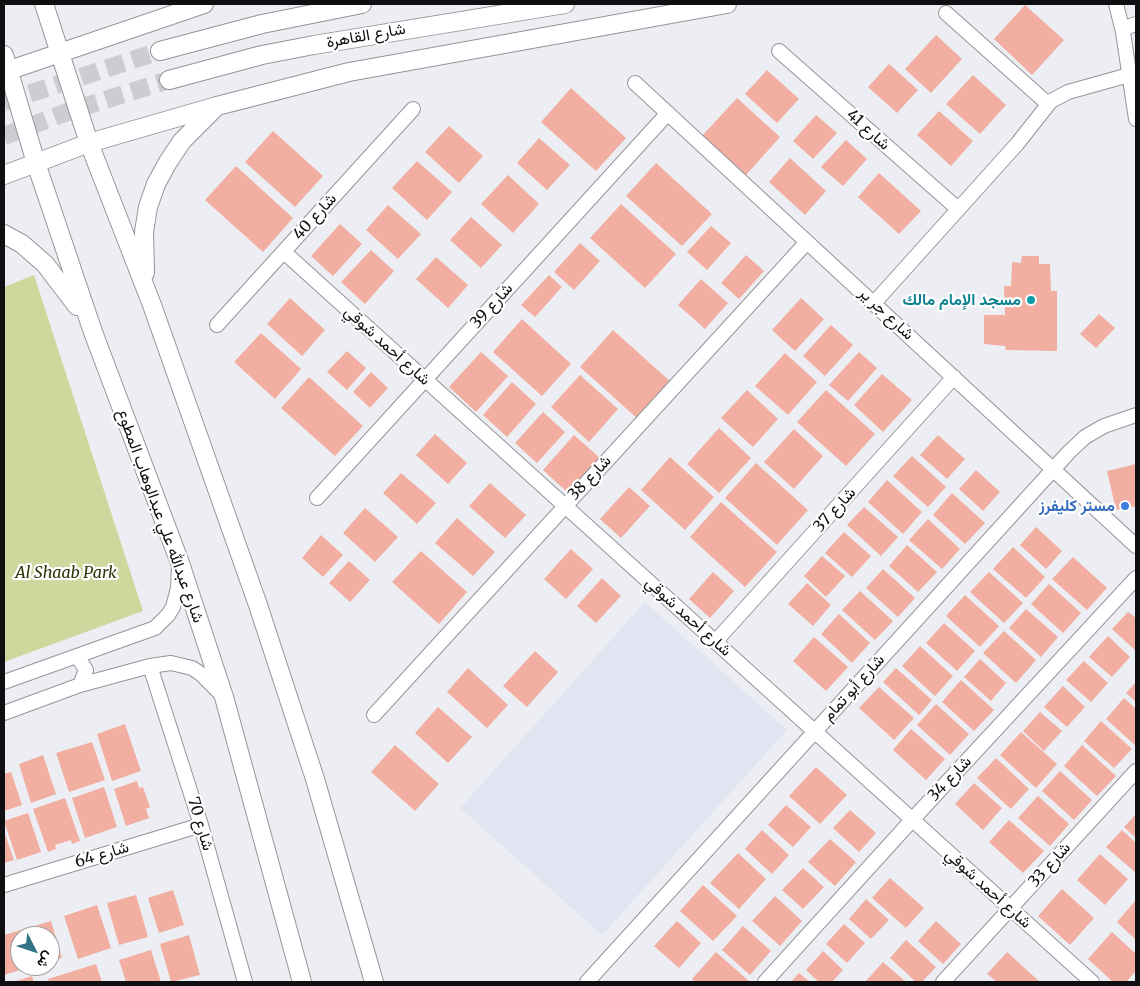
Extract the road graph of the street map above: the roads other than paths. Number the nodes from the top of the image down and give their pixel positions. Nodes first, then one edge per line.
1 (44, 4) edge
2 (195, 4) edge
3 (362, 4) edge
4 (565, 4) edge
5 (727, 4) edge
6 (1116, 4) edge
7 (946, 13) dead end
8 (1136, 24) edge
9 (1123, 32) junction
10 (160, 50) tunnel mouth
11 (779, 51) dead end
12 (58, 52) junction
13 (5, 66) edge
14 (1129, 75) junction
15 (169, 80) tunnel mouth
16 (635, 83) dead end
17 (1048, 104) junction
18 (217, 106) junction
19 (413, 110) dead end
20 (668, 113) junction
21 (1136, 119) edge
22 (89, 143) junction
23 (36, 163) junction
24 (4, 175) edge
25 (958, 209) junction
26 (4, 234) edge
27 (807, 242) junction
28 (284, 252) junction
29 (874, 304) junction
30 (152, 305) junction
31 (217, 324) dead end
32 (93, 332) junction
33 (954, 377) junction
34 (425, 380) junction
35 (1136, 415) edge
36 (1053, 469) junction
37 (317, 498) dead end
38 (565, 506) junction
39 (1136, 546) edge
40 (180, 563) junction
41 (1136, 578) edge
42 (715, 642) junction
43 (77, 656) junction
44 (150, 666) junction
45 (4, 682) edge
46 (80, 685) junction
47 (224, 697) junction
48 (4, 713) edge
49 (374, 715) dead end
50 (815, 732) junction
51 (1136, 771) edge
52 (912, 820) junction
53 (201, 825) junction
54 (4, 885) edge
55 (1010, 908) junction
56 (245, 982) edge
57 (302, 982) edge
58 (374, 982) edge
59 (587, 982) edge
60 (765, 982) edge
61 (943, 982) edge
62 (1092, 982) edge

1 - 12 main road
2 - 12 main road
3 - 10 main road, شارع القاهرة
4 - 15 main road, شارع القاهرة
5 - 18 main road
6 - 9 street
7 - 17 street
8 - 9 street
9 - 14 street
11 - 25 street, شارع 41
12 - 13 main road
12 - 22 main road
13 - 23 main road, شارع عبدالله علي عبدالوهاب المطوع
14 - 17 street
14 - 21 street
16 - 20 street, شارع جر ير
17 - 25 street
18 - 22 main road
18 - 30 main road
19 - 28 street, شارع 40
20 - 27 street, شارع جر ير
20 - 34 street, شارع 39
22 - 23 main road
22 - 30 main road
23 - 24 main road
23 - 32 main road, شارع عبدالله علي عبدالوهاب المطوع
25 - 29 street
26 - 32 main road
27 - 29 street, شارع جر ير
27 - 38 street, شارع 38
28 - 31 street, شارع 40
28 - 34 street, شارع أحمد شوقي
29 - 33 street, شارع جر ير
30 - 58 main road
32 - 40 main road, شارع عبدالله علي عبدالوهاب المطوع
33 - 36 street, شارع جر ير
33 - 42 street, شارع 37
34 - 37 street, شارع 39
34 - 38 street, شارع أحمد شوقي
35 - 36 street, شارع أبو تمام
36 - 39 street, شارع جر ير
36 - 50 street, شارع أبو تمام
38 - 42 street, شارع أحمد شوقي
38 - 49 street, شارع 38
40 - 43 street
40 - 47 main road, شارع عبدالله علي عبدالوهاب المطوع
41 - 52 street, شارع 34
42 - 50 street, شارع أحمد شوقي
43 - 45 street
43 - 46 street
44 - 46 street
44 - 47 street
44 - 53 street, شارع 70
46 - 48 street
47 - 57 main road, شارع عبدالله علي عبدالوهاب المطوع
50 - 52 street, شارع أحمد شوقي
50 - 59 street, شارع أبو تمام
51 - 55 street, شارع 33
52 - 55 street, شارع أحمد شوقي
52 - 60 street, شارع 34
53 - 54 street, شارع 64
53 - 56 street, شارع 70
55 - 61 street, شارع 33
55 - 62 street, شارع أحمد شوقي

